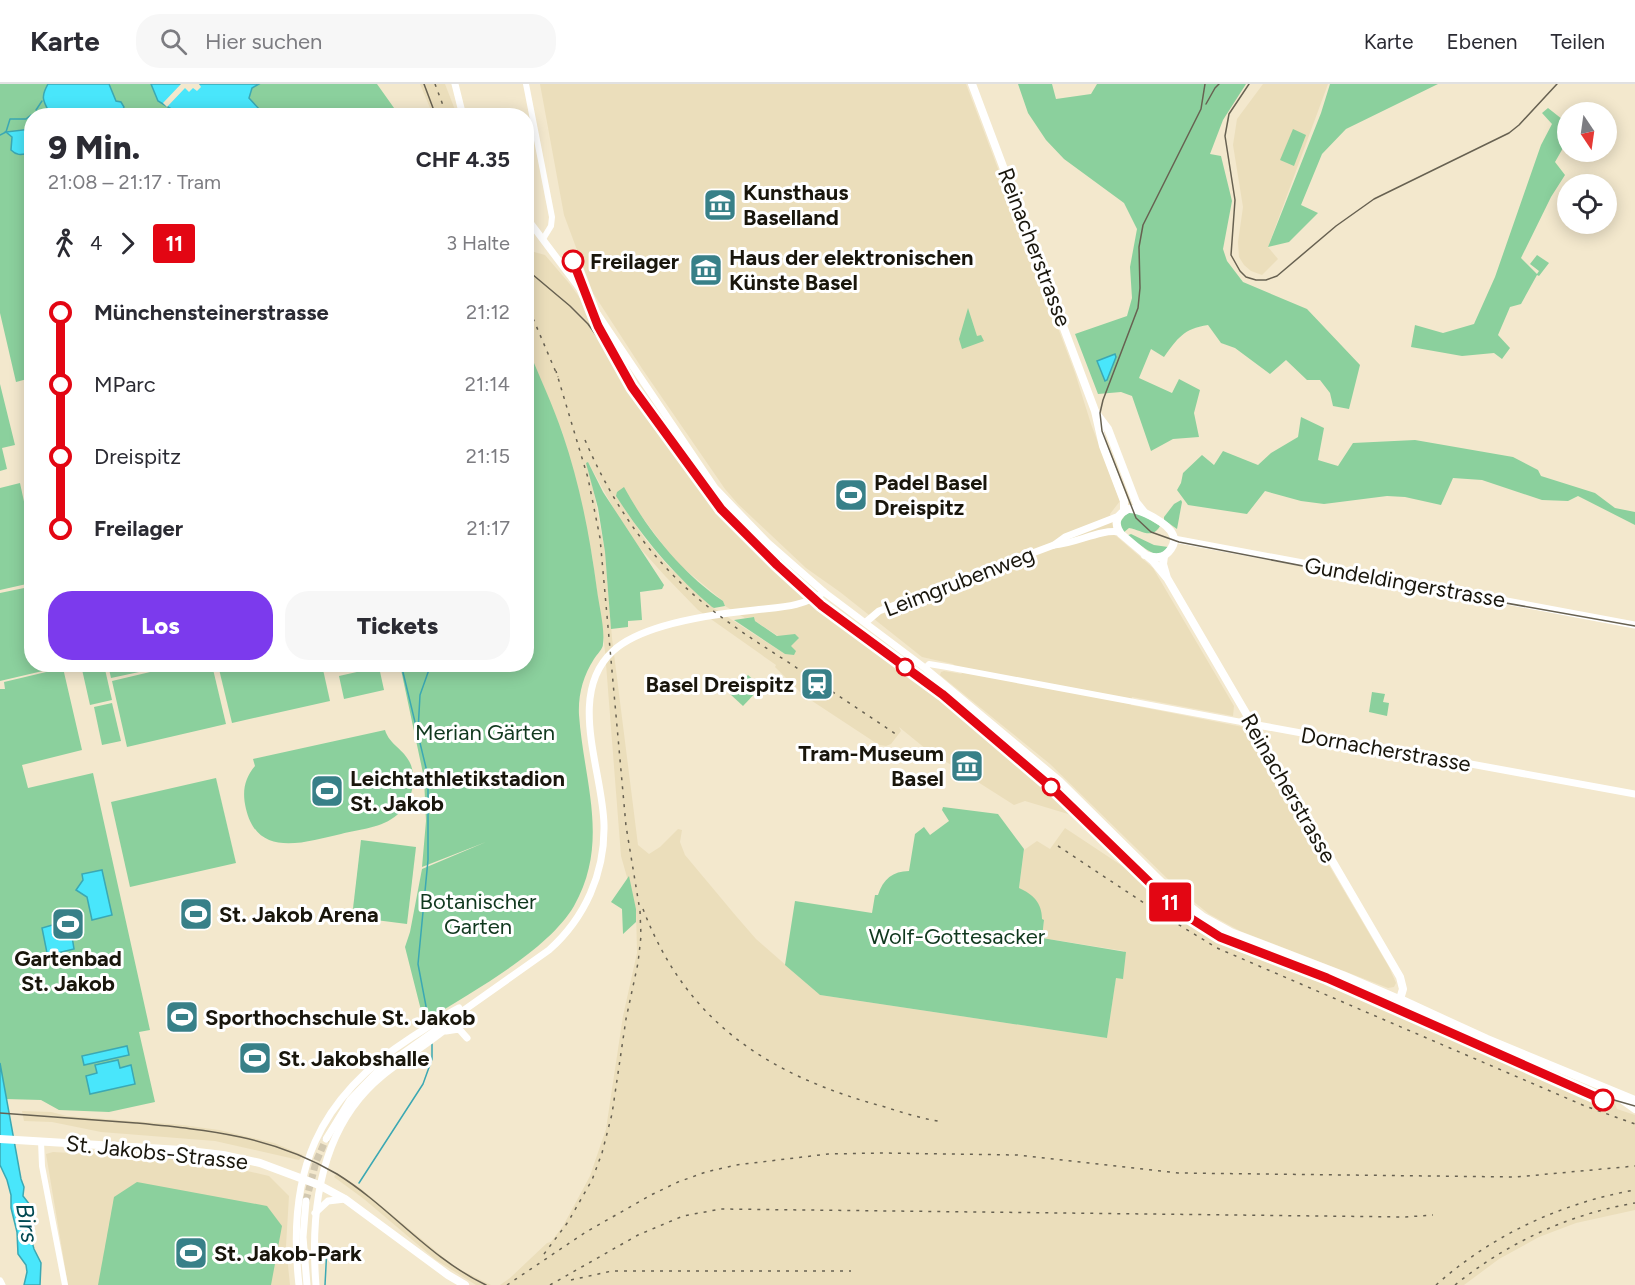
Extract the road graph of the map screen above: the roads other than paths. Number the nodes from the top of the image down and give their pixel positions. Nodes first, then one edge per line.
1 (455, 84) edge
2 (526, 84) edge
3 (972, 84) edge
4 (461, 108) edge
5 (531, 108) edge
6 (534, 125) edge
7 (534, 227) edge
8 (543, 239) junction
9 (1095, 411) junction
10 (1144, 512) junction
11 (1122, 514) junction
12 (1091, 527) junction
13 (1119, 532) junction
14 (1094, 536) junction
15 (1174, 539) junction
16 (1054, 545) junction
17 (1145, 555) junction
18 (1164, 556) junction
19 (1167, 578) junction
20 (824, 592) junction
21 (866, 622) junction
22 (1635, 625) edge
23 (925, 668) junction
24 (1252, 724) junction
25 (1635, 794) edge
26 (478, 999) junction
27 (1400, 999) junction
28 (442, 1028) junction
29 (467, 1038) dead end
30 (1611, 1092) junction
31 (1635, 1100) edge
32 (1635, 1109) edge
33 (0, 1139) edge
34 (326, 1139) tunnel mouth
35 (41, 1141) junction
36 (302, 1178) junction
37 (319, 1185) junction
38 (345, 1199) junction
39 (306, 1201) tunnel mouth
40 (315, 1213) junction
41 (298, 1220) junction
42 (312, 1225) junction
43 (0, 1281) edge
44 (2, 1285) edge
45 (65, 1285) edge
46 (299, 1285) edge
47 (307, 1285) edge
48 (316, 1285) edge
49 (465, 1285) edge

1 - 4 main road
2 - 5 street
3 - 9 main road, Reinacherstrasse
6 - 8 street
7 - 8 main road
8 - 20 main road
9 - 10 main road, Reinacherstrasse
9 - 11 main road, Reinacherstrasse
10 - 11 main road
10 - 15 main road
11 - 12 main road, Leimgrubenweg
11 - 13 main road, Reinacherstrasse
12 - 14 main road
12 - 16 main road, Leimgrubenweg
13 - 14 main road, Leimgrubenweg
13 - 17 main road, Reinacherstrasse
14 - 16 main road, Leimgrubenweg
15 - 18 main road
15 - 22 main road, Gundeldingerstrasse
16 - 21 main road, Leimgrubenweg
17 - 18 main road
17 - 19 main road, Reinacherstrasse
18 - 19 main road, Reinacherstrasse
19 - 24 main road, Reinacherstrasse
20 - 21 main road
20 - 26 main road
21 - 23 main road
23 - 24 street, Dornacherstrasse
23 - 27 main road
24 - 25 main road, Dornacherstrasse
24 - 27 main road, Reinacherstrasse
26 - 28 main road
26 - 28 main road
27 - 30 main road
28 - 29 main road
28 - 34 main road
28 - 36 main road
28 - 37 main road
30 - 31 main road
30 - 32 main road
33 - 35 main road, St. Jakobs-Strasse
35 - 36 main road, St. Jakobs-Strasse
35 - 45 street
36 - 37 main road, St. Jakobs-Strasse
36 - 41 main road
37 - 38 main road, St. Jakobs-Strasse
37 - 40 main road
38 - 40 main road
38 - 49 main road, St. Jakobs-Strasse
39 - 47 main road
40 - 42 main road
41 - 42 main road
41 - 46 main road
42 - 48 main road
43 - 44 main road

